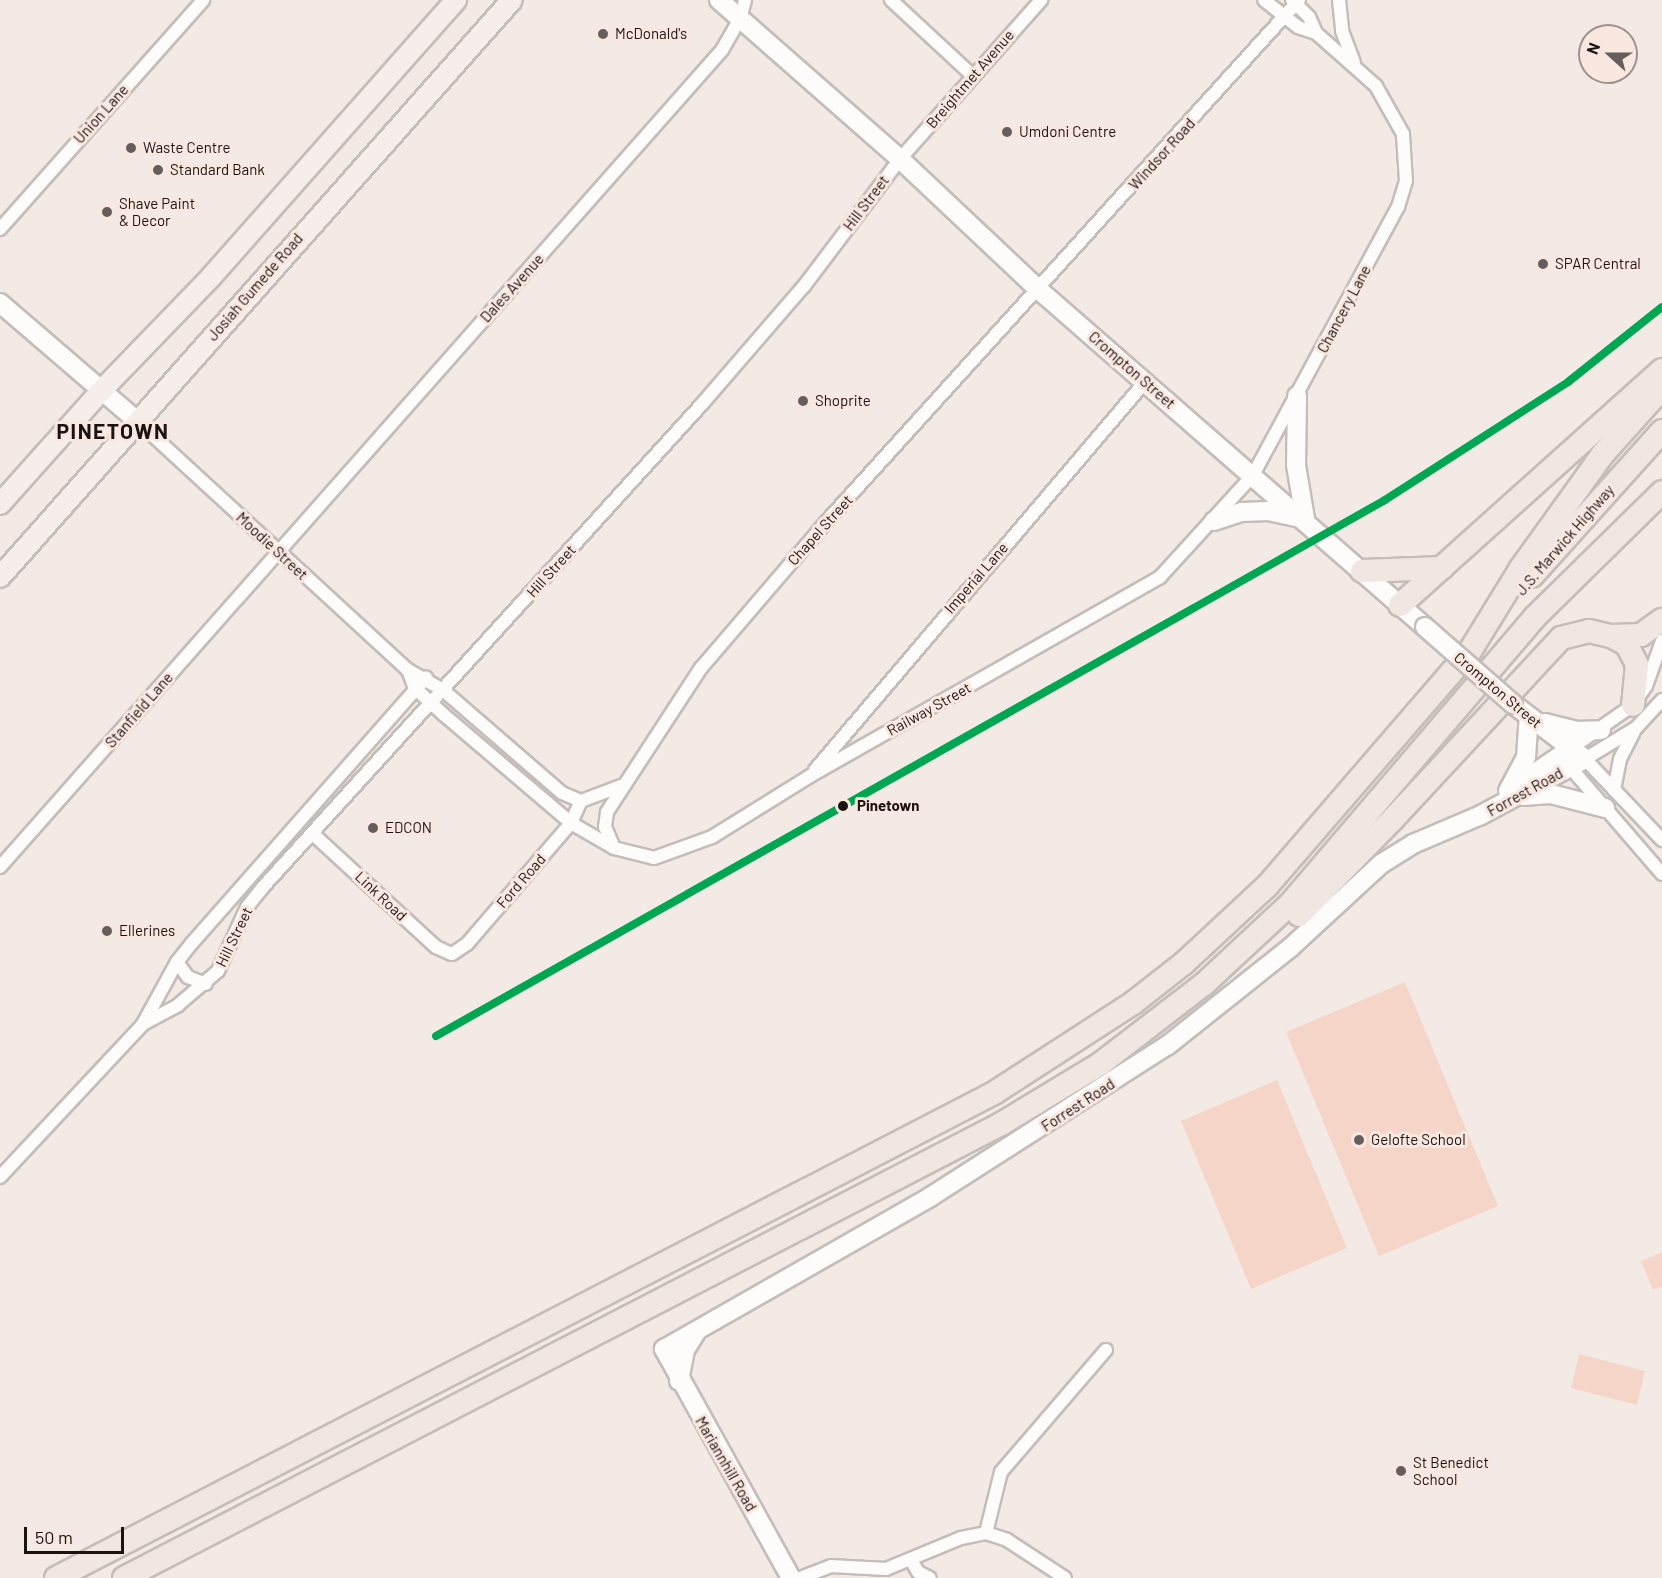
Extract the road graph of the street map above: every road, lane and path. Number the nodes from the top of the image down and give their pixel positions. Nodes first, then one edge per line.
1 (202, 0) edge
2 (456, 0) edge
3 (512, 0) edge
4 (719, 0) edge
5 (745, 0) edge
6 (891, 0) edge
7 (1041, 0) edge
8 (1264, 0) edge
9 (1339, 0) edge
10 (1296, 1) edge
11 (1285, 16) junction
12 (740, 19) junction
13 (1316, 33) junction
14 (1358, 68) junction
15 (972, 75) junction
16 (900, 159) junction
17 (0, 229) edge
18 (1039, 290) junction
19 (0, 303) edge
20 (1662, 370) edge
21 (1145, 382) junction
22 (1662, 388) edge
23 (101, 391) junction
24 (1297, 396) junction
25 (137, 421) junction
26 (1662, 431) edge
27 (1253, 475) junction
28 (1662, 475) edge
29 (1662, 492) edge
30 (0, 504) edge
31 (1214, 521) junction
32 (1308, 523) junction
33 (279, 552) junction
34 (1356, 566) junction
35 (1442, 568) junction
36 (0, 576) edge
37 (1401, 605) junction
38 (1535, 617) junction
39 (1662, 620) edge
40 (1611, 636) junction
41 (1662, 641) edge
42 (1470, 651) junction
43 (408, 670) junction
44 (426, 678) junction
45 (416, 688) junction
46 (443, 690) junction
47 (1662, 700) edge
48 (431, 703) junction
49 (1634, 705) junction
50 (1529, 718) junction
51 (1636, 728) junction
52 (1601, 730) junction
53 (1572, 757) junction
54 (810, 776) junction
55 (622, 786) junction
56 (1614, 790) junction
57 (1512, 794) junction
58 (581, 801) junction
59 (1605, 808) junction
60 (571, 823) junction
61 (313, 834) junction
62 (1662, 840) edge
63 (614, 848) junction
64 (0, 867) edge
65 (1662, 874) edge
66 (452, 954) joint
67 (177, 962) junction
68 (206, 984) junction
69 (143, 1024) junction
70 (1145, 1031) junction
71 (0, 1177) edge
72 (698, 1330) junction
73 (664, 1349) joint
74 (1106, 1350) dead end
75 (679, 1381) junction
76 (986, 1533) junction
77 (911, 1560) junction
78 (56, 1578) edge
79 (124, 1578) edge
80 (791, 1578) edge
81 (800, 1578) edge
82 (930, 1578) edge
83 (1065, 1578) edge

1 - 17 street, Union Lane
2 - 23 main road
3 - 25 main road, Josiah Gumede Road
4 - 12 street, Crompton Street
5 - 12 street, Dales Avenue
6 - 15 street
7 - 15 street, Breightmet Avenue
8 - 11 street
9 - 14 street
10 - 11 street, Windsor Road
10 - 13 street
11 - 13 street
11 - 18 street, Windsor Road
12 - 16 street, Crompton Street
12 - 33 street, Dales Avenue
13 - 14 street
14 - 24 street, Chancery Lane
15 - 16 street, Breightmet Avenue
16 - 18 street, Crompton Street
16 - 46 street, Hill Street
18 - 21 street, Crompton Street
18 - 55 street, Chapel Street
19 - 23 street
20 - 35 highway
21 - 27 street, Crompton Street
21 - 54 street, Imperial Lane
22 - 42 highway
23 - 25 street
23 - 30 main road
24 - 27 street, Chancery Lane
24 - 32 street
25 - 33 street, Moodie Street
25 - 36 main road, Josiah Gumede Road
26 - 42 highway, J.S. Marwick Highway
27 - 31 street, Railway Street
27 - 32 street, Crompton Street
28 - 38 highway, J.S. Marwick Highway
29 - 38 highway
31 - 32 street
31 - 54 street, Railway Street
32 - 34 street, Crompton Street
33 - 43 street, Moodie Street
33 - 64 street, Stanfield Lane
34 - 35 highway
34 - 37 street, Crompton Street
35 - 37 highway
37 - 50 street, Crompton Street, bridge
38 - 70 highway
39 - 40 highway
40 - 49 highway
40 - 70 highway
41 - 49 street
42 - 78 highway
43 - 44 street, Moodie Street
43 - 45 street, Moodie Street
44 - 45 street, Hill Street
44 - 46 street, Moodie Street
45 - 48 street, Moodie Street
45 - 67 street, Hill Street
46 - 48 street, Hill Street
46 - 58 street, Moodie Street
47 - 51 street
48 - 60 street, Moodie Street
48 - 61 street, Hill Street
49 - 52 street
50 - 52 street
50 - 53 street, Crompton Street
50 - 57 street
51 - 53 street
51 - 56 street
52 - 53 street
53 - 56 street
53 - 57 street, Forrest Road
53 - 59 street
54 - 63 street, Railway Street
55 - 58 street
55 - 63 street, Chapel Street
56 - 62 street
57 - 59 street
57 - 72 street, Forrest Road
58 - 60 street, Ford Road
59 - 65 street
60 - 63 street, Railway Street
60 - 66 street, Ford Road
61 - 66 street, Link Road
61 - 68 street, Hill Street
67 - 68 street, Hill Street
67 - 69 street, Hill Street
68 - 69 street, Hill Street
69 - 71 street, Hill Street
70 - 79 highway
72 - 73 street, Forrest Road
72 - 75 street
73 - 75 street, Mariannhill Road
74 - 76 street
75 - 80 street, Mariannhill Road
76 - 77 street
76 - 83 street
77 - 81 street
77 - 82 street

